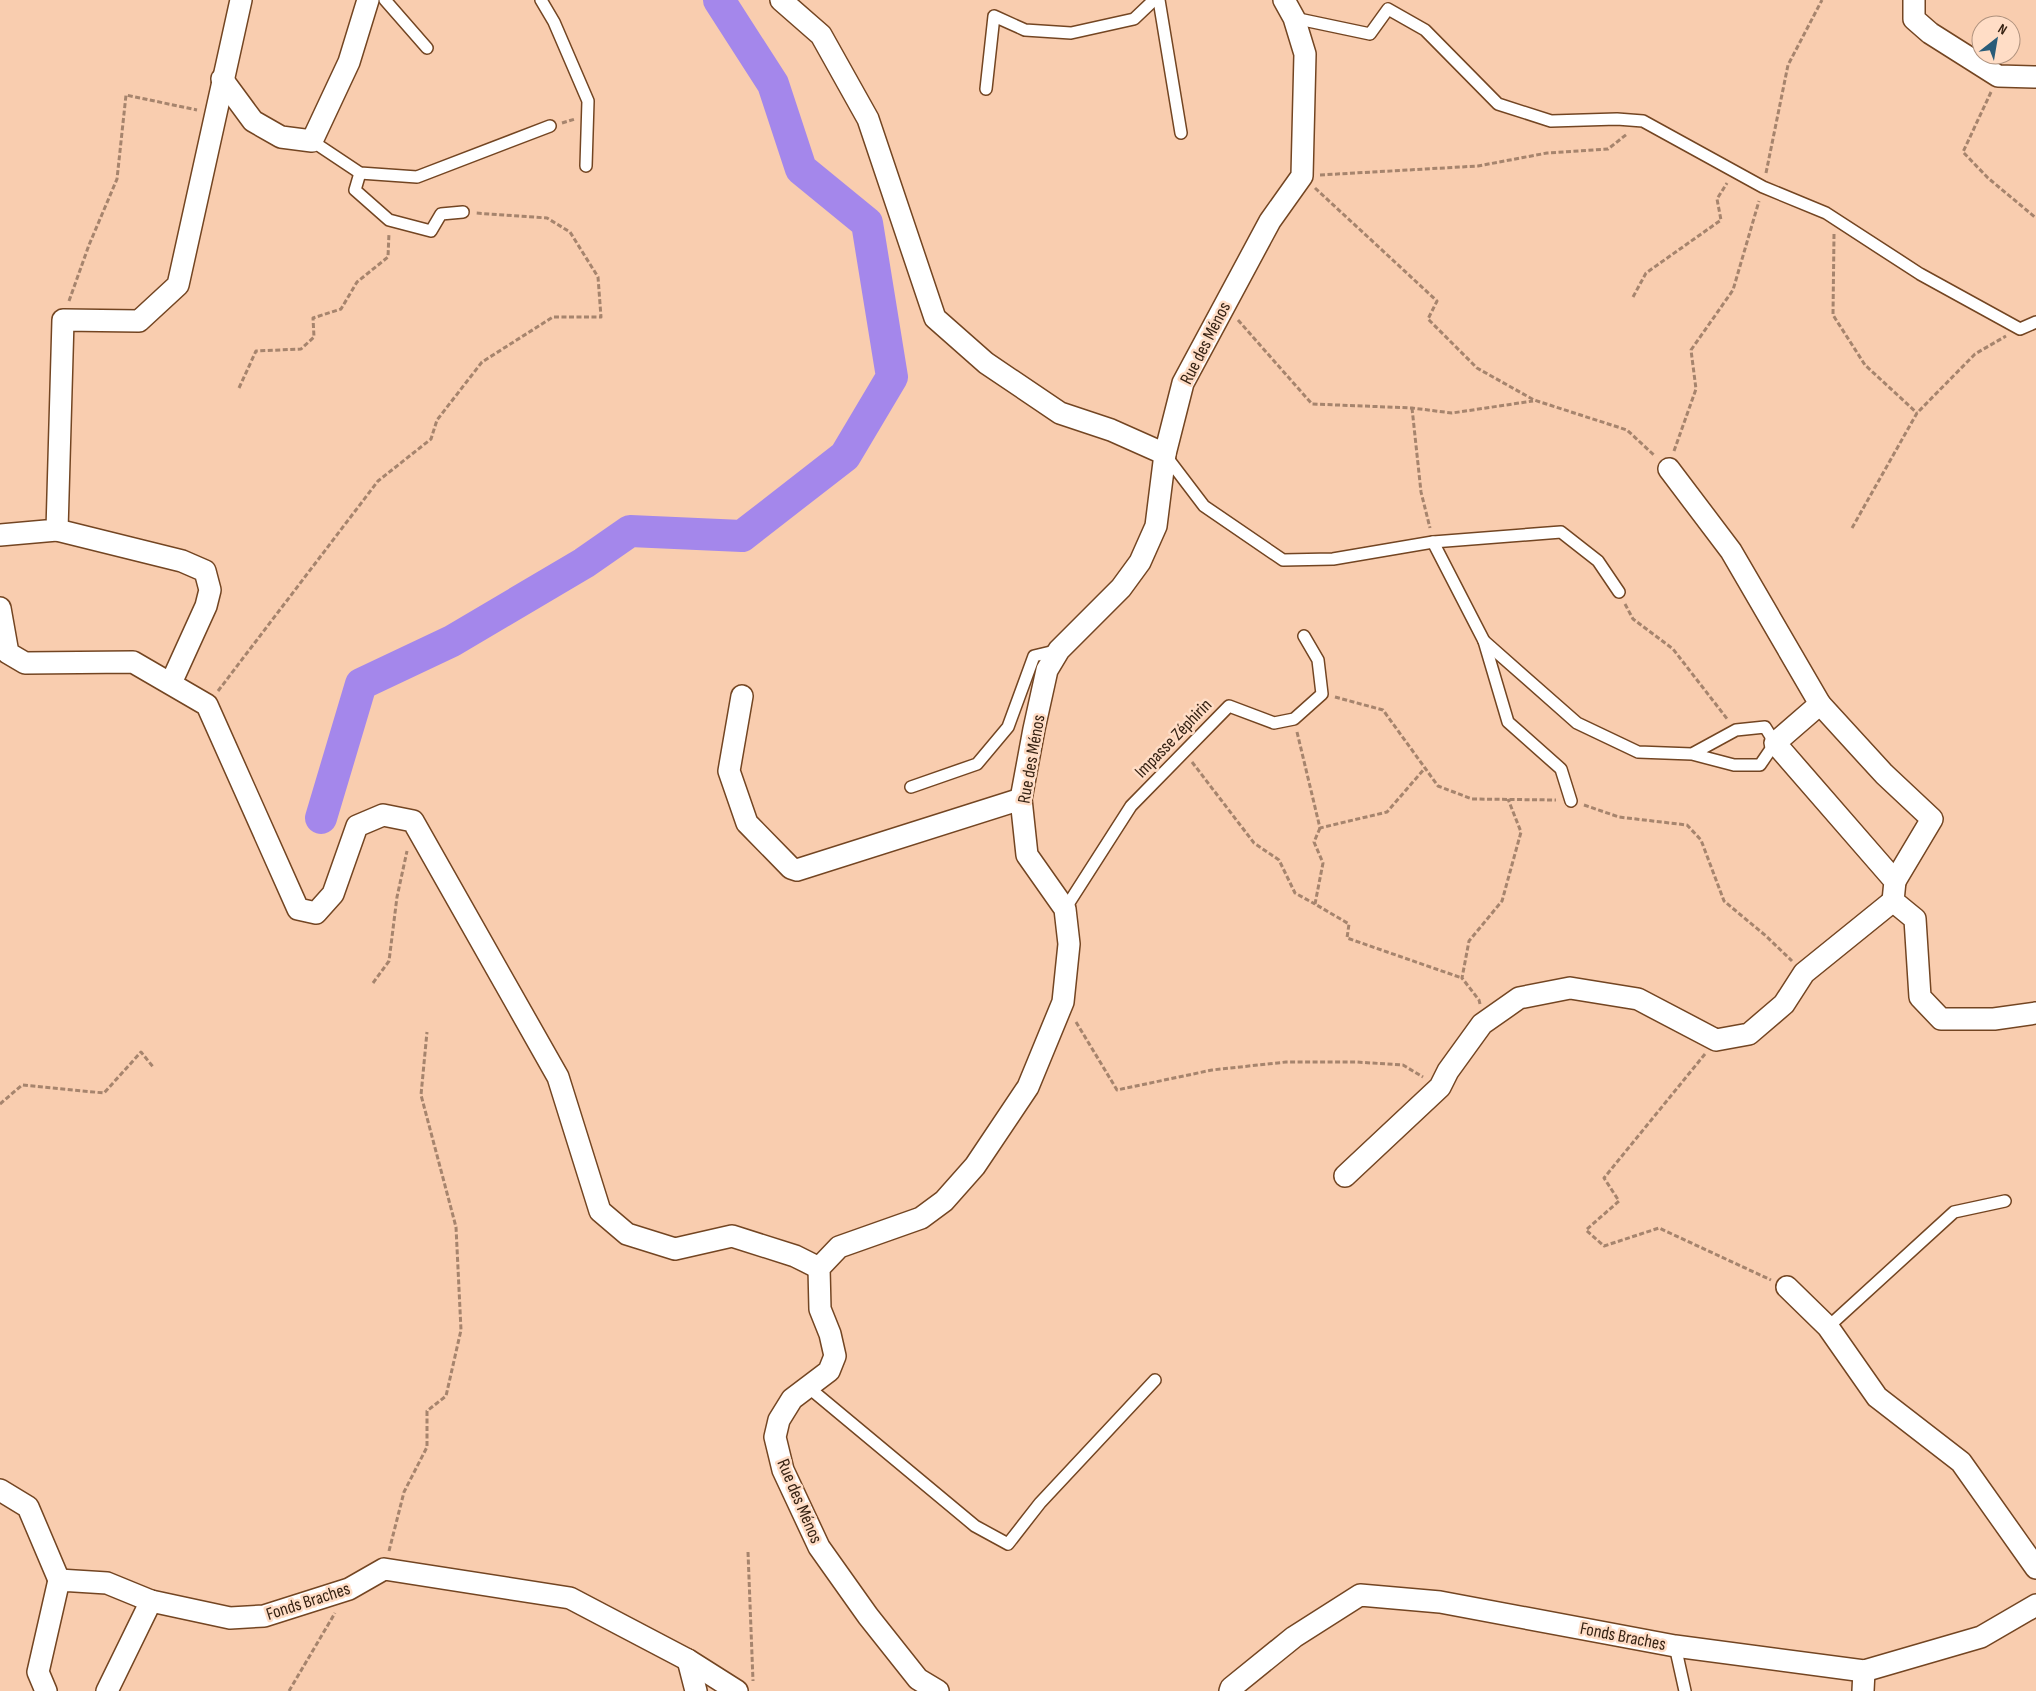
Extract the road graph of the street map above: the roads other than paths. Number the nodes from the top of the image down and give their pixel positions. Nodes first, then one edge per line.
1 (241, 0) edge
2 (368, 0) edge
3 (385, 0) edge
4 (541, 0) edge
5 (781, 0) edge
6 (1154, 0) edge
7 (1159, 0) edge
8 (1914, 0) edge
9 (1289, 9) edge
10 (427, 48) dead end
11 (2036, 77) edge
12 (222, 79) junction
13 (986, 90) dead end
14 (550, 126) road end
15 (1180, 133) dead end
16 (312, 141) junction
17 (586, 166) dead end
18 (360, 173) junction
19 (464, 212) road end
20 (2036, 322) edge
21 (1165, 454) junction
22 (1668, 469) road end
23 (57, 530) junction
24 (0, 534) edge
25 (1433, 542) junction
26 (1619, 592) road end
27 (0, 608) edge
28 (1304, 636) dead end
29 (1484, 641) junction
30 (1058, 650) junction
31 (4, 655) edge
32 (171, 683) junction
33 (742, 696) dead end
34 (1820, 704) junction
35 (1775, 744) junction
36 (1692, 754) junction
37 (911, 787) dead end
38 (1021, 799) junction
39 (1571, 801) road end
40 (1894, 891) junction
41 (1065, 909) junction
42 (2036, 1012) edge
43 (1345, 1176) dead end
44 (2005, 1201) dead end
45 (819, 1268) junction
46 (1787, 1287) road end
47 (1828, 1326) junction
48 (1155, 1380) dead end
49 (808, 1387) junction
50 (0, 1490) edge
51 (2036, 1568) edge
52 (59, 1580) junction
53 (151, 1600) junction
54 (2036, 1605) edge
55 (1674, 1646) junction
56 (688, 1660) junction
57 (1864, 1681) edge
58 (46, 1691) edge
59 (107, 1691) edge
60 (696, 1691) edge
61 (737, 1691) edge
62 (938, 1691) edge
63 (1230, 1691) edge
64 (1685, 1691) edge

1 - 12 street
2 - 16 street
3 - 10 lane
4 - 17 lane
5 - 21 street
6 - 13 lane
7 - 15 lane
8 - 11 street
9 - 20 lane
9 - 21 street, Rue des Ménos
12 - 16 street
12 - 23 street
14 - 18 lane
16 - 18 lane
18 - 19 lane
21 - 25 lane
21 - 30 street, Rue des Ménos
22 - 34 street
23 - 24 street
23 - 32 street
25 - 26 lane
25 - 29 lane
27 - 31 street
28 - 41 lane, Impasse Zéphirin
29 - 36 lane
29 - 39 lane
30 - 37 lane
30 - 38 street, Rue des Ménos
31 - 32 street
32 - 45 street
33 - 38 street
34 - 35 street
34 - 40 street
35 - 36 lane
35 - 36 lane
35 - 40 street
38 - 41 street, Rue des Ménos
40 - 42 street
40 - 43 street
41 - 45 street, Rue des Ménos
44 - 47 lane
45 - 49 street, Rue des Ménos
46 - 47 street
47 - 51 street
48 - 49 lane
49 - 62 street, Rue des Ménos
50 - 52 street
52 - 53 street, Fonds Braches
52 - 58 street
53 - 56 street, Fonds Braches
53 - 59 street
54 - 57 street, Fonds Braches
55 - 57 street, Fonds Braches
55 - 63 street, Fonds Braches
55 - 64 lane
56 - 60 street
56 - 61 street

